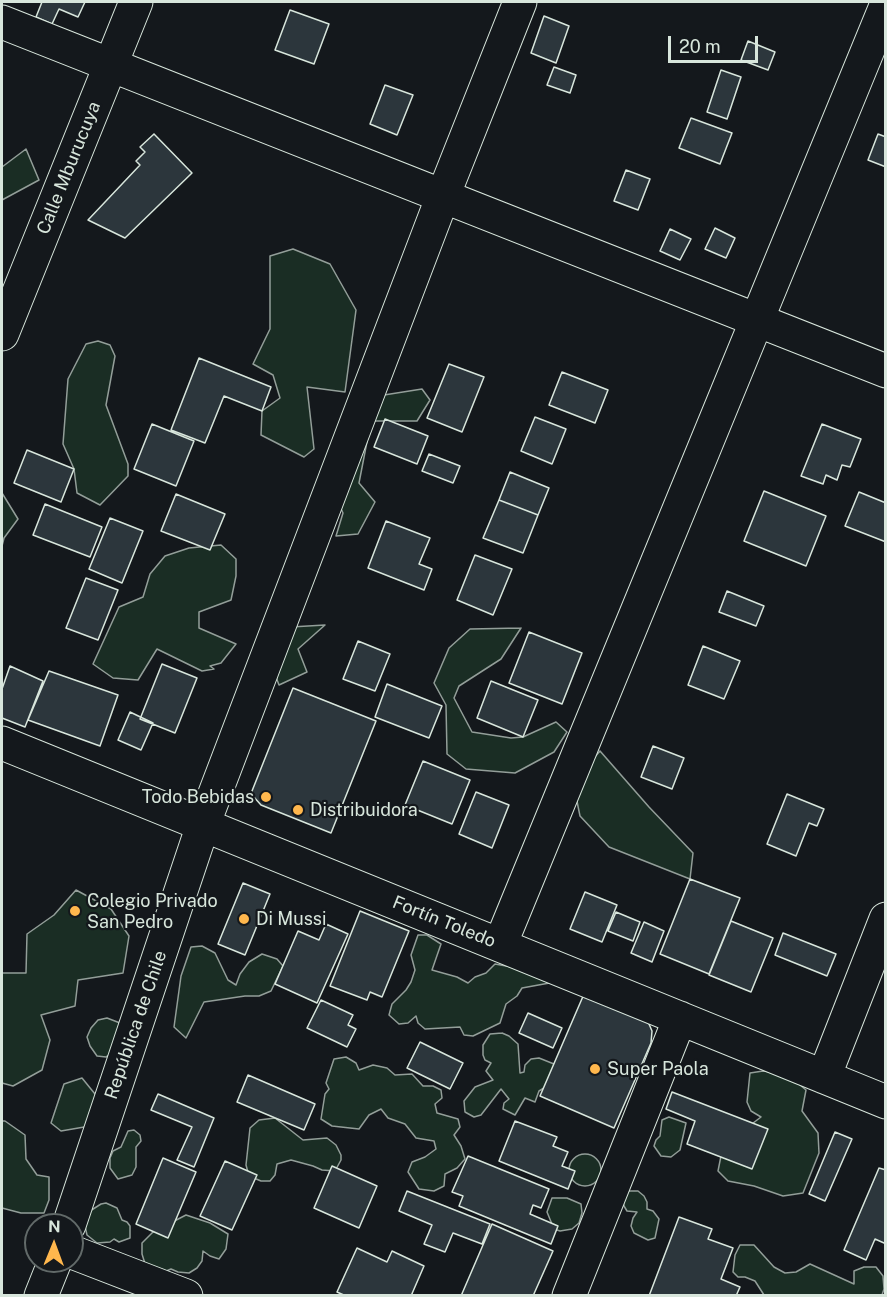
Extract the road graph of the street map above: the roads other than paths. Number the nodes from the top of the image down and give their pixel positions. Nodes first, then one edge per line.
1 (136, 2) edge
2 (520, 2) edge
3 (885, 6) edge
4 (2, 22) edge
5 (111, 65) junction
6 (443, 195) junction
7 (757, 320) junction
8 (2, 334) edge
9 (885, 371) edge
10 (2, 743) edge
11 (203, 825) junction
12 (885, 919) edge
13 (500, 945) junction
14 (680, 1018) junction
15 (824, 1077) junction
16 (885, 1102) edge
17 (73, 1213) edge
18 (84, 1257) edge
19 (50, 1273) edge
20 (41, 1296) edge
21 (186, 1296) edge
22 (569, 1296) edge

1 - 5 street, Calle Mburucuya
2 - 6 street, República de Chile
3 - 7 street
4 - 5 street
5 - 6 street
5 - 8 street, Calle Mburucuya
6 - 7 street
6 - 11 street, República de Chile
7 - 9 street
7 - 13 street
10 - 11 street, Fortín Toledo
11 - 13 street, Fortín Toledo
11 - 17 street, República de Chile
12 - 15 street
13 - 14 street, Fortín Toledo
14 - 15 street, Fortín Toledo
14 - 22 street
15 - 16 street, Fortín Toledo
18 - 21 street
19 - 20 street

